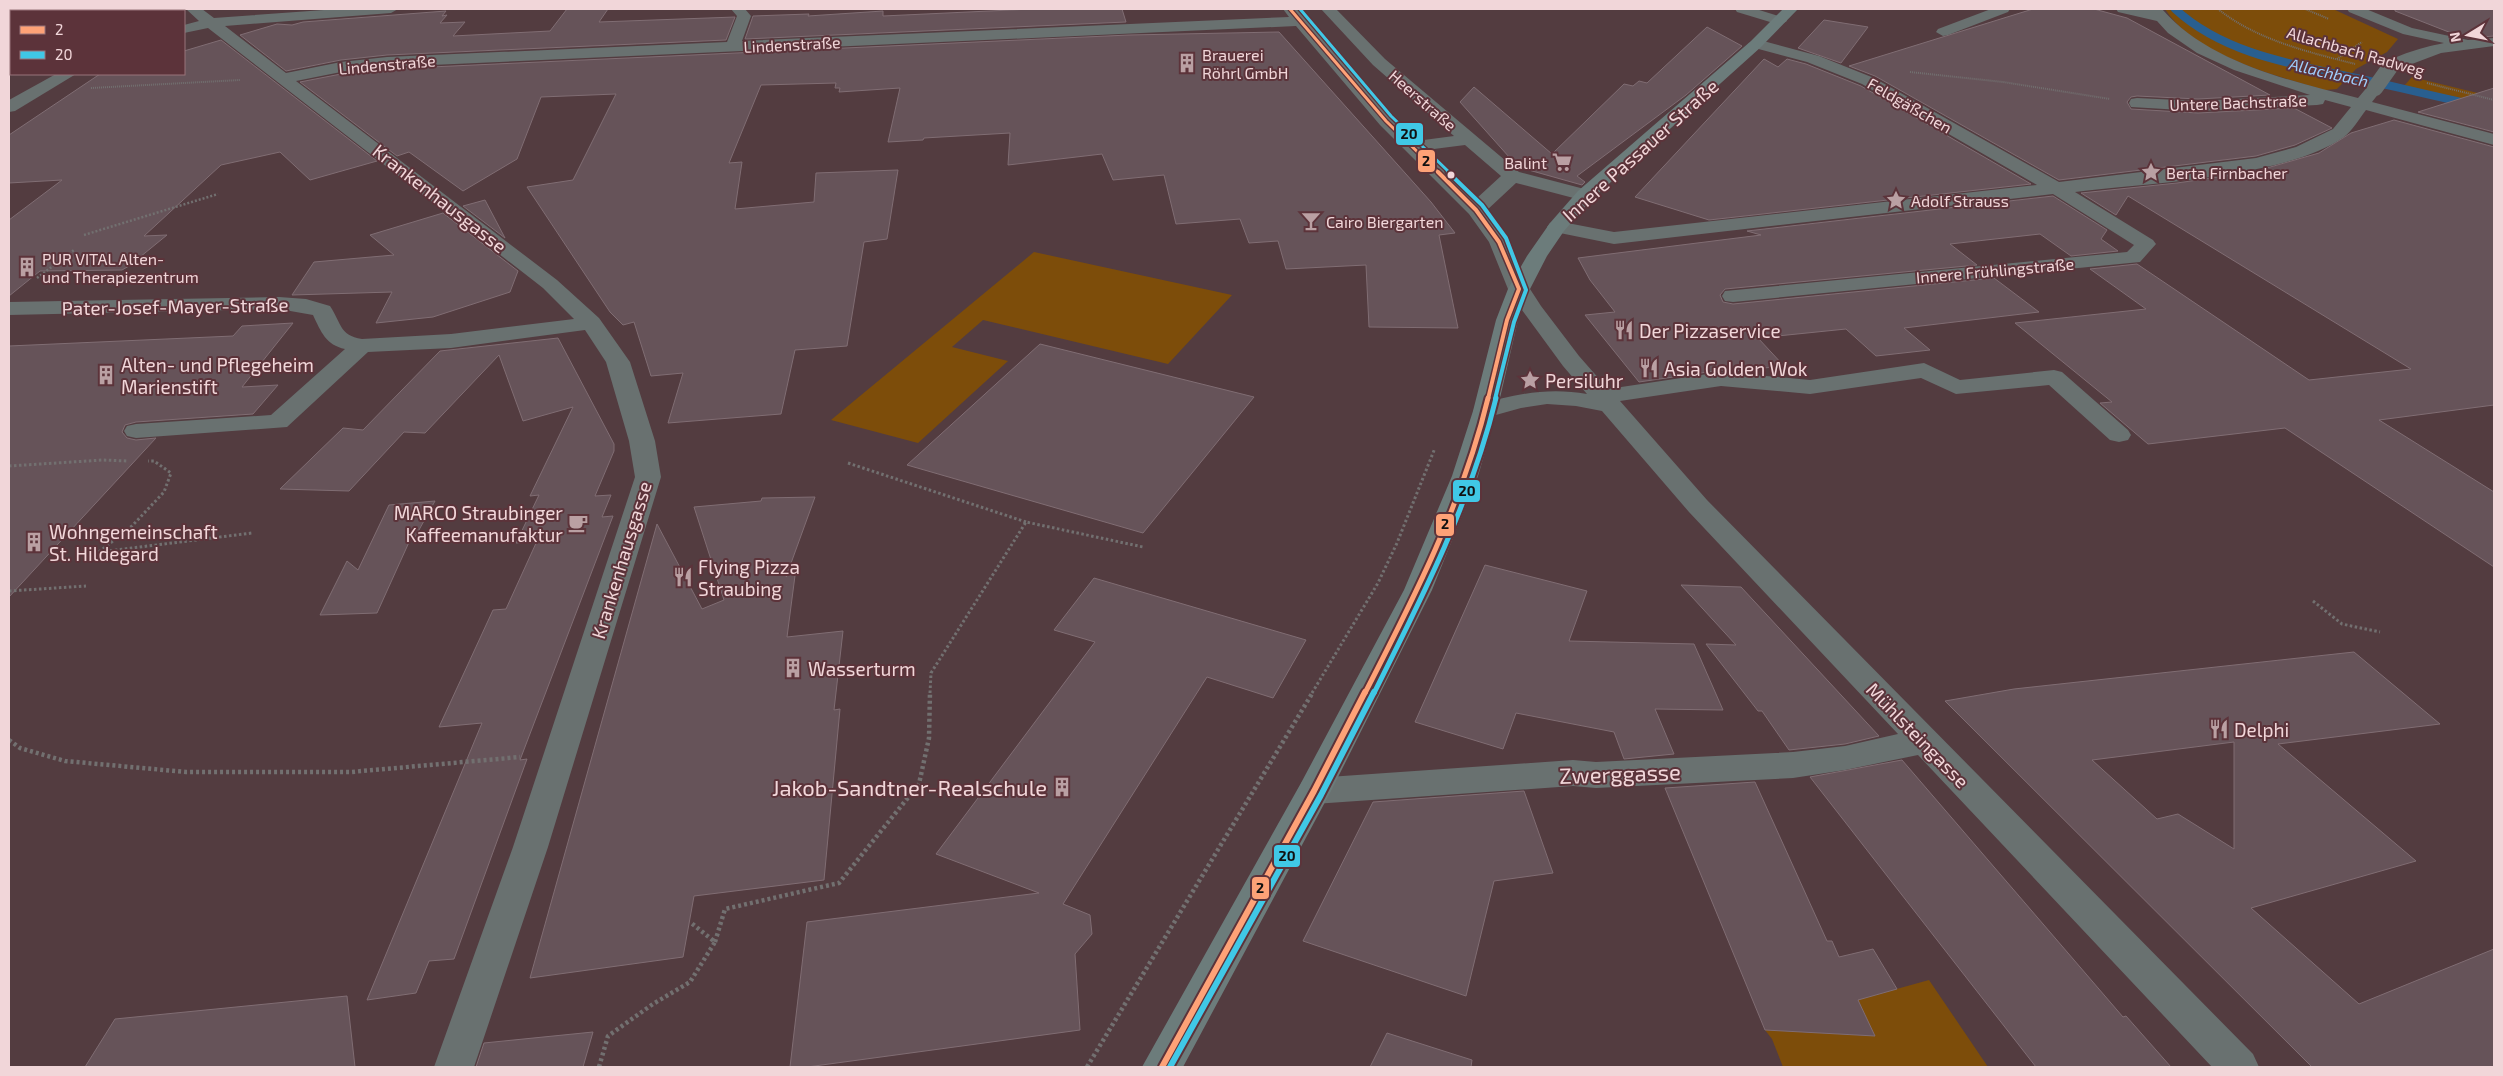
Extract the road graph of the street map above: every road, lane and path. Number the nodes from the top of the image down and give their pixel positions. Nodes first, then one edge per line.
1 (382, 9) edge
2 (391, 9) edge
3 (738, 9) edge
4 (1328, 9) edge
5 (1742, 9) edge
6 (2003, 9) edge
7 (2123, 9) edge
8 (2218, 9) edge
9 (2354, 9) edge
10 (2157, 13) edge
11 (1294, 15) edge
12 (1786, 15) edge
13 (201, 16) edge
14 (185, 27) edge
15 (1943, 32) dead end
16 (2494, 42) edge
17 (1756, 44) junction
18 (2467, 44) junction
19 (733, 46) junction
20 (1379, 62) junction
21 (2355, 64) dead end
22 (1338, 67) junction
23 (1904, 72) dead end
24 (66, 75) edge
25 (285, 78) junction
26 (2419, 81) dead end
27 (33, 91) junction
28 (2338, 98) junction
29 (2494, 100) edge
30 (2137, 103) joint
31 (2363, 105) junction
32 (9, 107) edge
33 (1468, 139) junction
34 (2494, 140) edge
35 (1412, 147) junction
36 (1512, 176) junction
37 (2056, 188) junction
38 (218, 194) dead end
39 (1585, 195) junction
40 (1476, 210) junction
41 (1557, 226) junction
42 (84, 235) dead end
43 (74, 250) dead end
44 (30, 283) dead end
45 (1519, 289) junction
46 (1733, 296) dead end
47 (9, 308) edge
48 (591, 323) junction
49 (362, 346) junction
50 (1606, 401) junction
51 (1485, 411) junction
52 (136, 431) dead end
53 (2119, 435) dead end
54 (1436, 446) dead end
55 (128, 461) dead end
56 (145, 461) dead end
57 (848, 463) dead end
58 (9, 466) edge
59 (1026, 522) junction
60 (252, 533) dead end
61 (1143, 547) dead end
62 (86, 586) dead end
63 (9, 592) edge
64 (2313, 601) dead end
65 (2380, 632) dead end
66 (9, 740) edge
67 (1925, 741) junction
68 (562, 753) junction
69 (1314, 791) junction
70 (690, 922) dead end
71 (715, 942) junction
72 (454, 1067) edge
73 (599, 1067) edge
74 (1088, 1067) edge
75 (1162, 1067) edge
76 (2239, 1067) edge

1 - 2 street
1 - 13 street
3 - 19 street
4 - 20 street, Heerstraße
5 - 12 street
6 - 15 street
7 - 10 street
8 - 21 path, Allachbach Radweg
9 - 18 street
10 - 28 street, Untere Bachstraße
11 - 19 street, Lindenstraße
11 - 22 street, Heerstraße
12 - 17 main road, Innere Passauer Straße
13 - 14 street
13 - 25 street, Krankenhausgasse
16 - 18 street
17 - 37 street, Feldgäßchen
17 - 39 main road, Innere Passauer Straße
18 - 31 street, bridge
19 - 25 street, Lindenstraße
20 - 22 street, Heerstraße
20 - 33 street, Heerstraße
22 - 35 street, Heerstraße
23 - 30 path
24 - 27 street
25 - 27 path
25 - 48 street, Krankenhausgasse
26 - 29 path, Allachbach Radweg
27 - 32 street
28 - 30 street, Untere Bachstraße
28 - 31 street, Untere Bachstraße
31 - 34 street, Untere Bachstraße
31 - 37 street
33 - 35 street, Heerstraße
33 - 36 street, Heerstraße
35 - 40 street, Heerstraße
36 - 39 street, Heerstraße
36 - 40 street
37 - 41 street
37 - 46 street, Innere Frühlingstraße
38 - 42 path
39 - 41 main road, Innere Passauer Straße
40 - 45 street, Heerstraße
41 - 45 main road, Innere Passauer Straße
43 - 44 path
45 - 50 street, Mühlsteingasse
45 - 51 main road, Innere Passauer Straße
47 - 49 street, Pater-Josef-Mayer-Straße
48 - 49 street, Pater-Josef-Mayer-Straße
48 - 68 street, Krankenhausgasse
49 - 52 street
50 - 51 street
50 - 53 street
50 - 67 street, Mühlsteingasse
51 - 69 main road, Innere Passauer Straße
54 - 74 path
55 - 58 path
56 - 60 path
57 - 59 path
59 - 61 path
59 - 71 path
62 - 63 path
64 - 65 path
66 - 68 path
67 - 69 street, Zwerggasse
67 - 76 street, Mühlsteingasse
68 - 72 street, Krankenhausgasse
69 - 75 main road, Innere Passauer Straße
70 - 71 path
71 - 73 path

